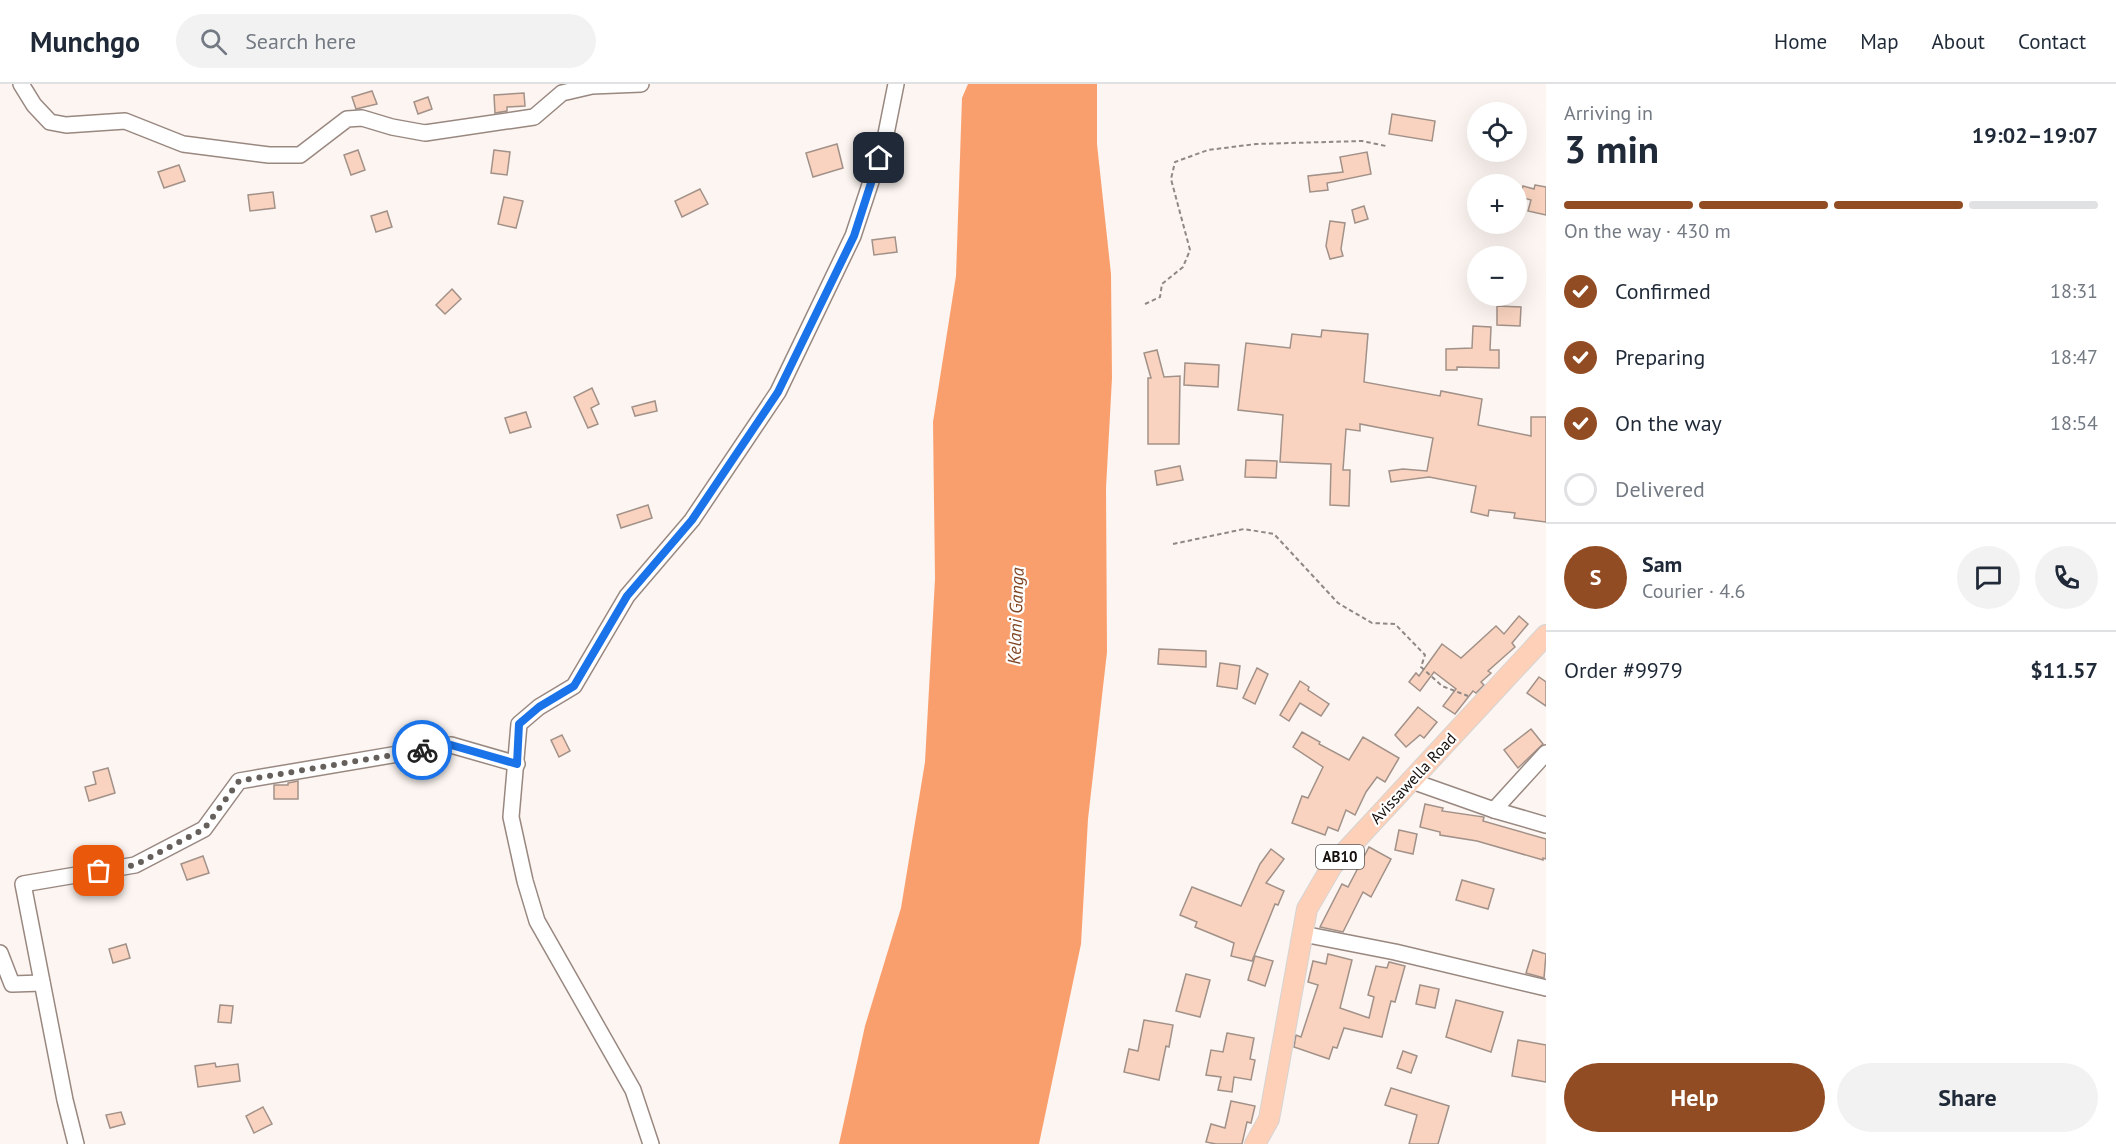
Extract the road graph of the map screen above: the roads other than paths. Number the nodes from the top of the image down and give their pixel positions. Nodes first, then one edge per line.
1 (21, 84) edge
2 (641, 84) edge
3 (896, 84) edge
4 (1546, 635) edge
5 (1544, 759) edge
6 (517, 764) junction
7 (1409, 780) junction
8 (1494, 810) junction
9 (1546, 825) edge
10 (1303, 934) junction
11 (0, 953) edge
12 (42, 983) junction
13 (1546, 988) edge
14 (76, 1144) edge
15 (651, 1144) edge
16 (1255, 1144) edge

1 - 2 street
3 - 6 street
4 - 7 main road, Avissawella Road / AB10
5 - 8 street
6 - 12 street
6 - 15 street
7 - 8 street
7 - 10 main road, Avissawella Road / AB10
8 - 9 street
10 - 13 street
10 - 16 main road, Avissawella Road / AB10
11 - 12 street
12 - 14 street

